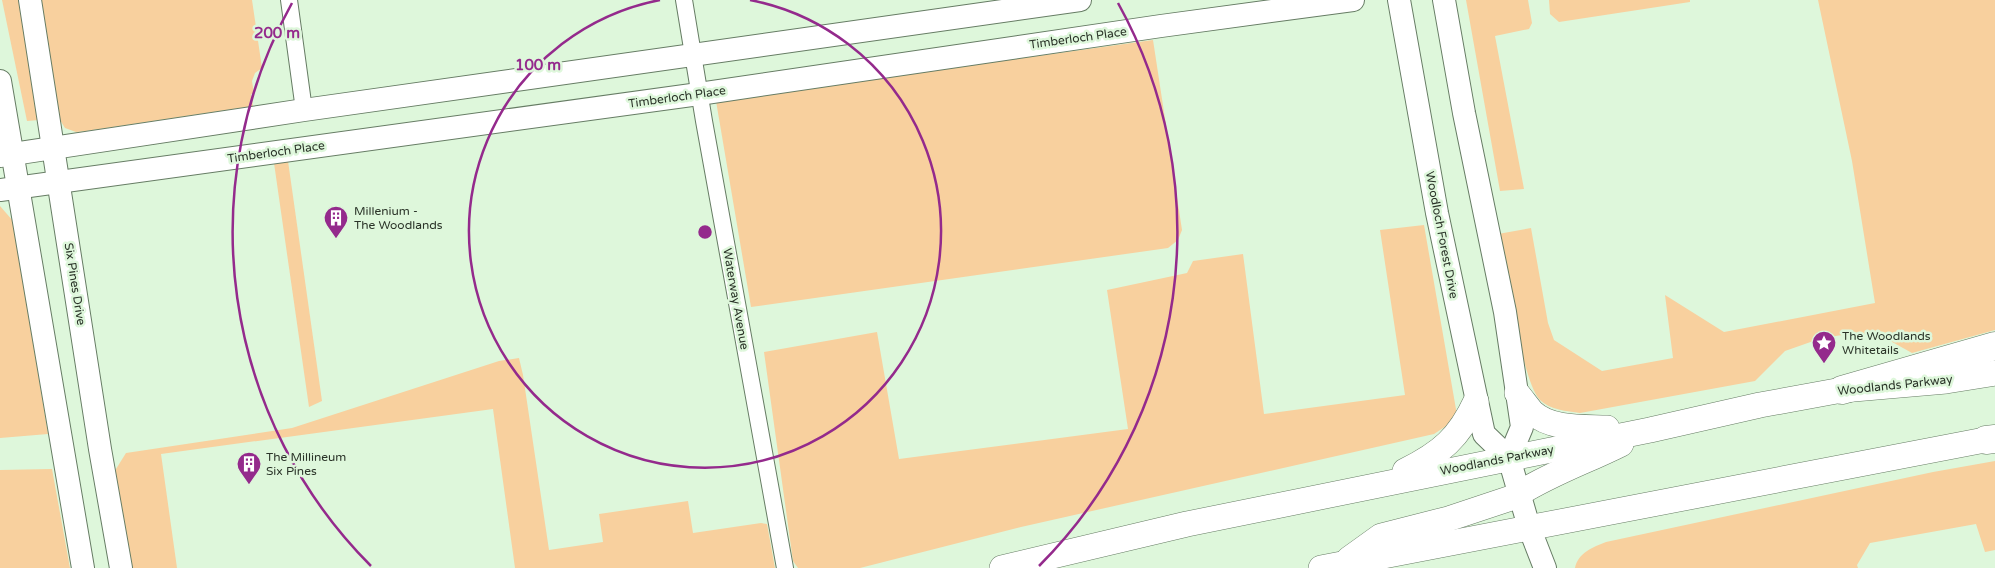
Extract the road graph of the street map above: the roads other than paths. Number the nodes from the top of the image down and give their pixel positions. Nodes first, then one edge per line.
1 (30, 0) edge
2 (289, 0) edge
3 (684, 0) edge
4 (1080, 0) edge
5 (1353, 0) edge
6 (1398, 0) edge
7 (1444, 0) edge
8 (694, 56) junction
9 (0, 81) edge
10 (699, 94) junction
11 (304, 110) junction
12 (54, 148) junction
13 (7, 155) edge
14 (59, 182) junction
15 (9, 189) edge
16 (1995, 346) edge
17 (1995, 373) edge
18 (1842, 390) junction
19 (1517, 393) junction
20 (1476, 401) junction
21 (1650, 430) junction
22 (1992, 439) edge
23 (100, 449) junction
24 (64, 453) junction
25 (1510, 458) junction
26 (1378, 484) junction
27 (1520, 494) junction
28 (1529, 527) junction
29 (1332, 566) edge
30 (83, 568) edge
31 (121, 568) edge
32 (785, 568) edge
33 (1002, 568) edge
34 (1545, 568) edge

1 - 12 street, Six Pines Drive
2 - 11 street
3 - 8 street, Waterway Avenue
4 - 8 street
5 - 10 street, Timberloch Place
6 - 20 street, Woodloch Forest Drive
7 - 19 street
8 - 10 street, Waterway Avenue
8 - 11 street
9 - 13 street
10 - 14 street, Timberloch Place
10 - 32 street, Waterway Avenue
11 - 12 street
12 - 13 street
12 - 14 street, Six Pines Drive
13 - 15 street
14 - 15 street, Timberloch Place
14 - 23 street, Six Pines Drive
15 - 24 street
16 - 18 highway
17 - 18 main road, Woodlands Parkway
18 - 21 main road, Woodlands Parkway
19 - 21 main road
19 - 25 street
20 - 25 street, Woodloch Forest Drive
20 - 26 main road
21 - 25 main road, Woodlands Parkway
21 - 27 main road
22 - 28 main road
23 - 24 street
23 - 31 street, Six Pines Drive
24 - 30 street
25 - 26 main road, Woodlands Parkway
25 - 27 street
26 - 33 main road, Woodlands Parkway
27 - 28 street
27 - 29 main road
28 - 29 main road
28 - 34 street

